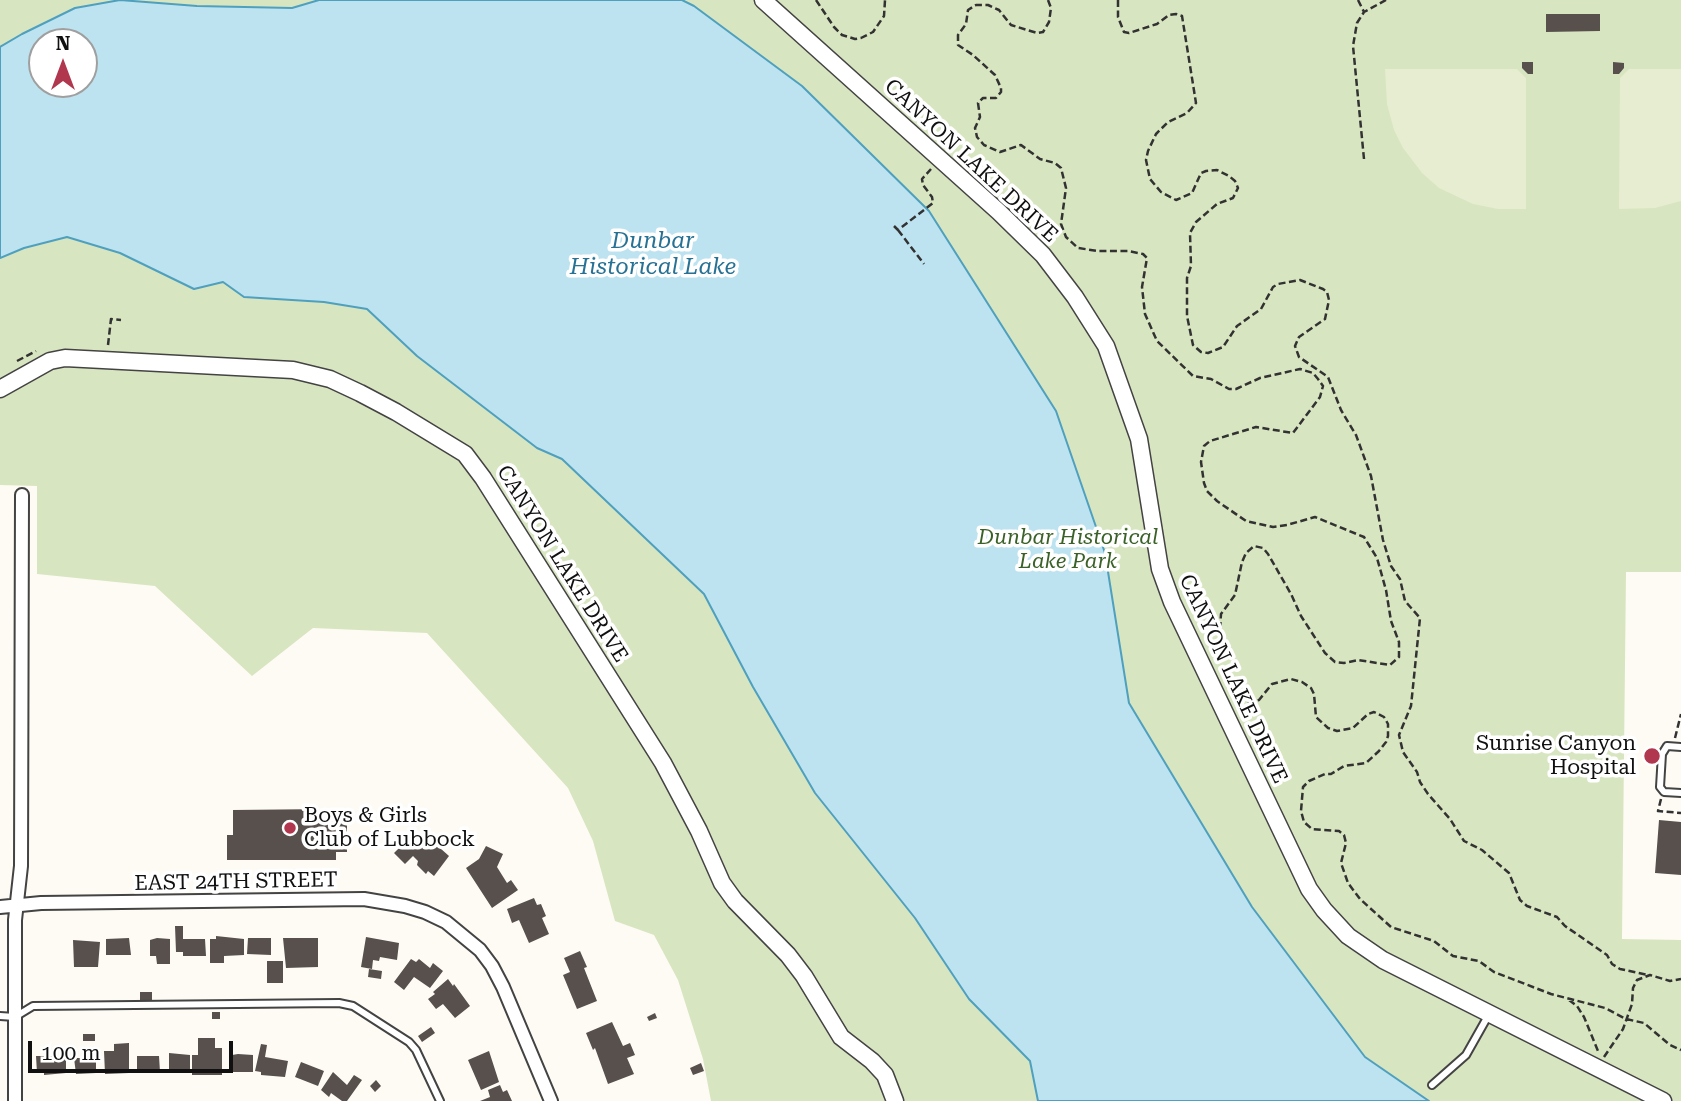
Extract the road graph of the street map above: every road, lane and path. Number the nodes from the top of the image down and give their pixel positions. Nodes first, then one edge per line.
1 (763, 0) edge
2 (816, 0) edge
3 (885, 0) edge
4 (1048, 0) edge
5 (1118, 0) edge
6 (1358, 0) edge
7 (1386, 0) edge
8 (1364, 12) junction
9 (1364, 159) dead end
10 (941, 161) junction
11 (894, 226) dead end
12 (898, 230) junction
13 (923, 264) dead end
14 (0, 389) edge
15 (22, 495) dead end
16 (1219, 668) dead end
17 (1231, 689) dead end
18 (1681, 747) edge
19 (1681, 793) edge
20 (17, 906) junction
21 (0, 907) edge
22 (1647, 975) junction
23 (1681, 979) edge
24 (1566, 998) junction
25 (1489, 1014) junction
26 (0, 1016) edge
27 (15, 1017) junction
28 (1626, 1019) junction
29 (1681, 1050) edge
30 (1432, 1085) dead end
31 (15, 1101) edge
32 (440, 1101) edge
33 (551, 1101) edge
34 (895, 1101) edge
35 (1663, 1101) edge

1 - 10 street, CANYON LAKE DRIVE
2 - 3 path
4 - 16 path
5 - 22 path
6 - 8 path
7 - 8 path
8 - 9 path
10 - 12 path
10 - 25 street, CANYON LAKE DRIVE
11 - 12 path
12 - 13 path
14 - 34 street, CANYON LAKE DRIVE
15 - 20 street
17 - 24 path
18 - 19 lane
20 - 21 street, EAST 24TH STREET
20 - 27 street
20 - 33 street, EAST 24TH STREET
22 - 23 path
22 - 28 path
24 - 28 path
24 - 28 path
25 - 30 lane
25 - 35 street, CANYON LAKE DRIVE
26 - 27 lane
27 - 31 street
27 - 32 lane
28 - 29 path

